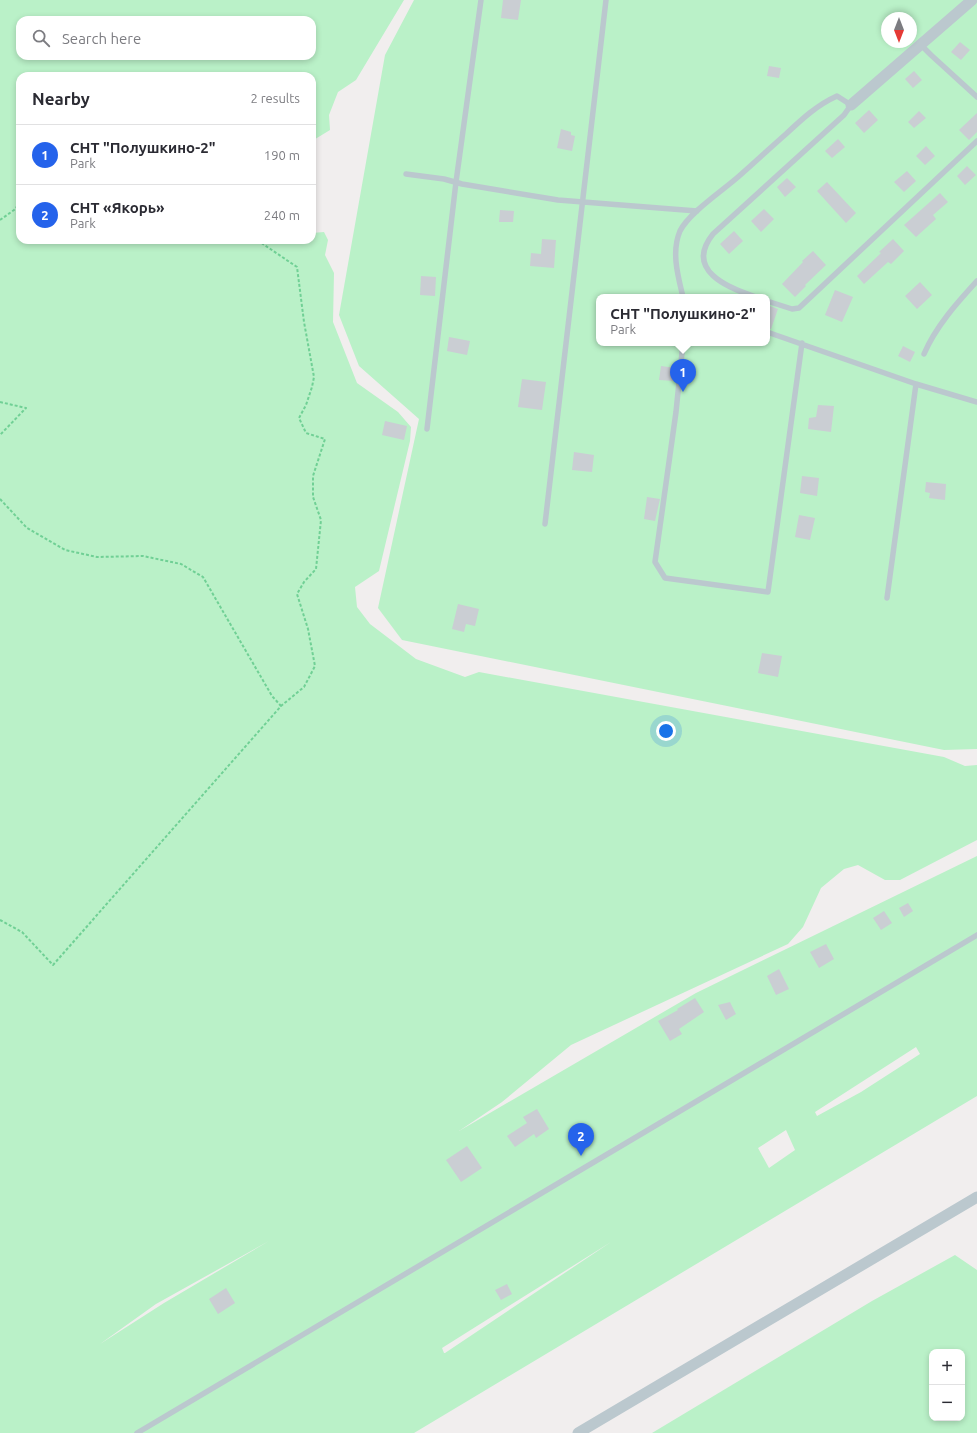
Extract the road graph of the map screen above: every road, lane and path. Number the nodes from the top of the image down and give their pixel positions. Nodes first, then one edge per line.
1 (481, 0) edge
2 (606, 0) edge
3 (972, 0) edge
4 (921, 45) junction
5 (977, 97) edge
6 (851, 105) junction
7 (977, 141) edge
8 (406, 174) dead end
9 (456, 182) junction
10 (582, 201) junction
11 (16, 208) edge
12 (698, 211) junction
13 (0, 220) edge
14 (263, 244) edge
15 (977, 281) edge
16 (682, 294) edge
17 (748, 294) edge
18 (770, 302) edge
19 (770, 333) edge
20 (802, 343) junction
21 (683, 346) edge
22 (924, 354) dead end
23 (916, 384) junction
24 (0, 402) edge
25 (977, 402) edge
26 (427, 429) dead end
27 (0, 435) edge
28 (0, 499) edge
29 (545, 524) dead end
30 (887, 598) dead end
31 (281, 706) junction
32 (0, 920) edge
33 (977, 935) edge
34 (977, 1197) edge
35 (138, 1433) edge
36 (578, 1433) edge

1 - 9 lane
2 - 10 lane
3 - 4 street
4 - 5 lane
4 - 6 street
6 - 12 lane
6 - 17 lane
7 - 18 lane
8 - 9 lane
9 - 10 lane
9 - 26 lane
10 - 12 lane
10 - 29 lane
11 - 13 path
12 - 16 lane
14 - 31 path
15 - 22 lane
19 - 20 lane
20 - 21 lane
20 - 23 lane
23 - 25 lane
23 - 30 lane
24 - 27 path
28 - 31 path
31 - 32 path
33 - 35 lane
34 - 36 street

